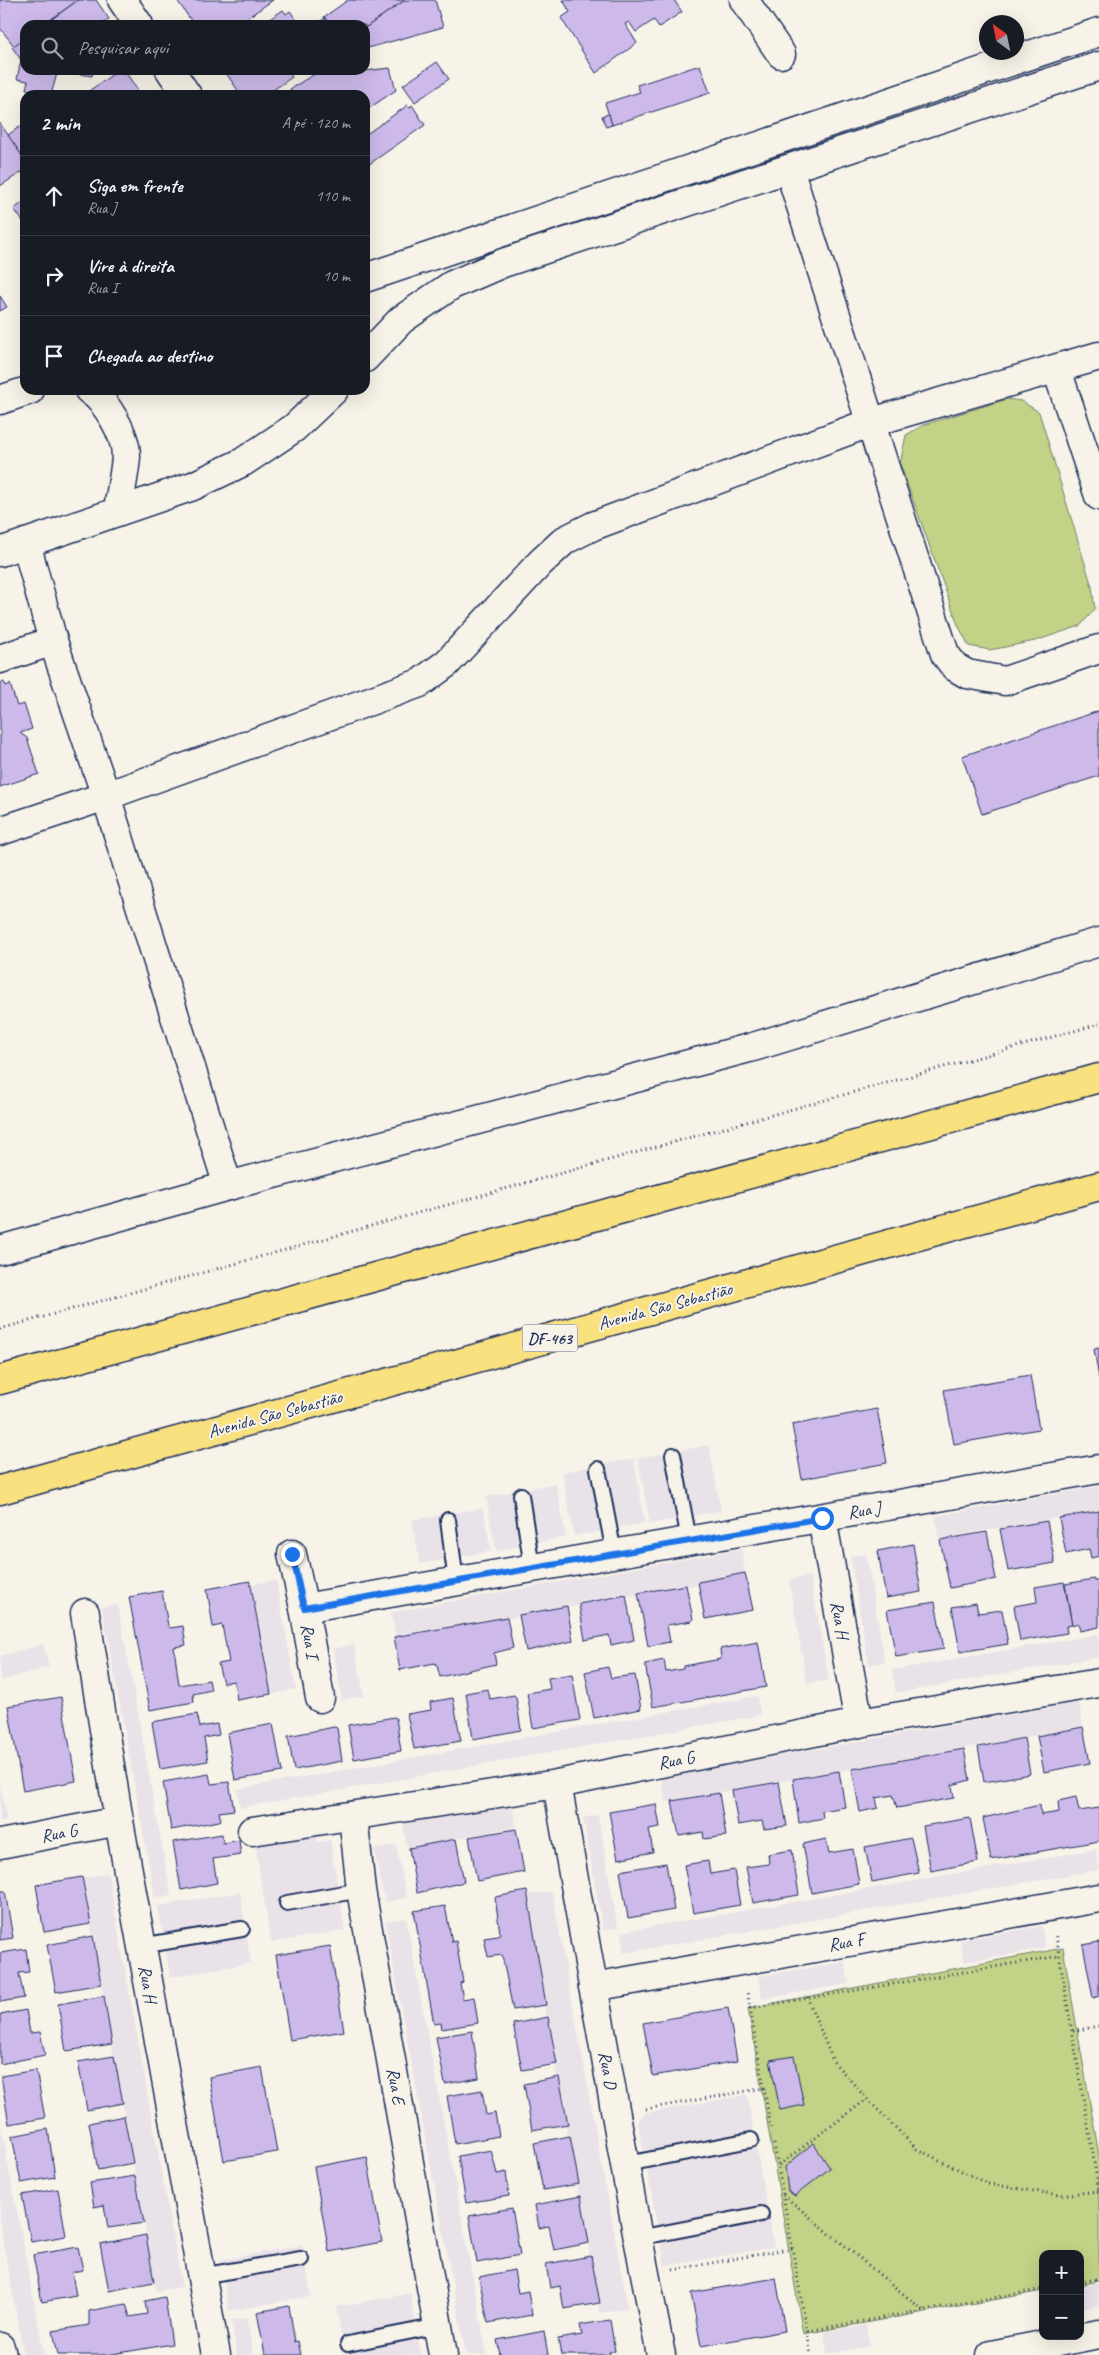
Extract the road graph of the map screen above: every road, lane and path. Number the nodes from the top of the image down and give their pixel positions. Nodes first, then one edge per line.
1 (122, 0) edge
2 (744, 0) edge
3 (136, 20) edge
4 (1099, 32) edge
5 (780, 54) dead end
6 (1099, 66) edge
7 (173, 75) edge
8 (184, 90) edge
9 (789, 169) junction
10 (370, 276) edge
11 (370, 353) edge
12 (1099, 356) edge
13 (1057, 370) junction
14 (20, 393) edge
15 (97, 395) edge
16 (329, 395) edge
17 (0, 400) edge
18 (872, 422) junction
19 (1099, 496) edge
20 (118, 510) junction
21 (26, 543) junction
22 (0, 552) edge
23 (53, 641) junction
24 (1099, 649) edge
25 (0, 659) edge
26 (106, 796) junction
27 (0, 831) edge
28 (1099, 942) edge
29 (1099, 1024) edge
30 (1099, 1078) edge
31 (228, 1186) junction
32 (1099, 1186) edge
33 (0, 1250) edge
34 (0, 1328) edge
35 (0, 1380) edge
36 (673, 1455) dead end
37 (598, 1469) dead end
38 (1099, 1469) edge
39 (0, 1490) edge
40 (521, 1495) dead end
41 (822, 1518) junction
42 (448, 1520) dead end
43 (690, 1540) junction
44 (292, 1554) dead end
45 (614, 1554) junction
46 (532, 1568) junction
47 (456, 1582) junction
48 (304, 1608) junction
49 (84, 1613) dead end
50 (1099, 1683) edge
51 (320, 1698) dead end
52 (859, 1723) junction
53 (557, 1784) junction
54 (353, 1816) junction
55 (119, 1821) junction
56 (252, 1831) dead end
57 (0, 1844) edge
58 (361, 1890) junction
59 (1099, 1898) edge
60 (286, 1903) dead end
61 (1051, 1906) junction
62 (242, 1929) dead end
63 (141, 1946) junction
64 (1059, 1956) junction
65 (746, 1981) dead end
66 (593, 1987) junction
67 (808, 1997) junction
68 (750, 2008) junction
69 (1099, 2026) edge
70 (1072, 2031) junction
71 (764, 2088) junction
72 (867, 2099) junction
73 (640, 2110) dead end
74 (751, 2140) dead end
75 (626, 2164) junction
76 (779, 2165) junction
77 (1099, 2191) edge
78 (783, 2195) junction
79 (761, 2214) dead end
80 (638, 2238) junction
81 (792, 2248) junction
82 (301, 2259) dead end
83 (667, 2272) dead end
84 (200, 2276) junction
85 (1099, 2279) edge
86 (1084, 2281) edge
87 (1039, 2290) edge
88 (925, 2311) junction
89 (438, 2326) junction
90 (808, 2331) junction
91 (1099, 2334) edge
92 (348, 2344) dead end
93 (0, 2347) edge
94 (2, 2355) edge
95 (216, 2355) edge
96 (444, 2355) edge
97 (662, 2355) edge
98 (811, 2355) edge
99 (991, 2355) edge

1 - 3 street
2 - 5 street
4 - 10 street
6 - 9 street
7 - 8 street
9 - 11 street
9 - 18 street
12 - 13 street
13 - 18 street
13 - 19 street
14 - 17 street
15 - 20 street
16 - 20 street
18 - 24 street
18 - 26 street
20 - 21 street
21 - 22 street
21 - 23 street
23 - 25 street
23 - 26 street
26 - 27 street
26 - 31 street
28 - 31 street
29 - 34 path
30 - 35 main road
31 - 33 street
32 - 39 main road, Avenida São Sebastião / DF-463
36 - 43 lane
37 - 45 lane
38 - 41 street, Rua J
40 - 46 lane
41 - 43 street, Rua J
41 - 52 street, Rua H
42 - 47 lane
43 - 45 street, Rua J
44 - 48 street, Rua I
45 - 46 street, Rua J
46 - 47 street, Rua J
47 - 48 street, Rua J
48 - 51 street, Rua I
49 - 55 street, Rua H
50 - 52 street, Rua G
52 - 53 street, Rua G
53 - 54 street, Rua G
53 - 66 street, Rua D
54 - 56 street, Rua G
54 - 58 street, Rua E
55 - 57 street, Rua G
55 - 63 street, Rua H
58 - 60 lane
58 - 89 street, Rua E
59 - 61 street, Rua F
61 - 64 path
61 - 66 street, Rua F
62 - 63 lane
63 - 84 street, Rua H
64 - 67 path
64 - 70 path
65 - 68 path
66 - 75 street, Rua D
67 - 68 path
67 - 72 path
68 - 71 path
69 - 70 path
70 - 77 path
71 - 73 path
71 - 76 path
72 - 76 path
72 - 77 path
74 - 75 lane
75 - 80 street, Rua D
76 - 78 path
78 - 81 path
78 - 88 path
79 - 80 lane
80 - 97 street, Rua D
81 - 83 path
81 - 90 path
82 - 84 lane
84 - 95 street, Rua H
85 - 86 path
87 - 88 path
88 - 90 path
89 - 92 lane
89 - 96 street, Rua E
90 - 98 path
91 - 99 street
93 - 94 street

